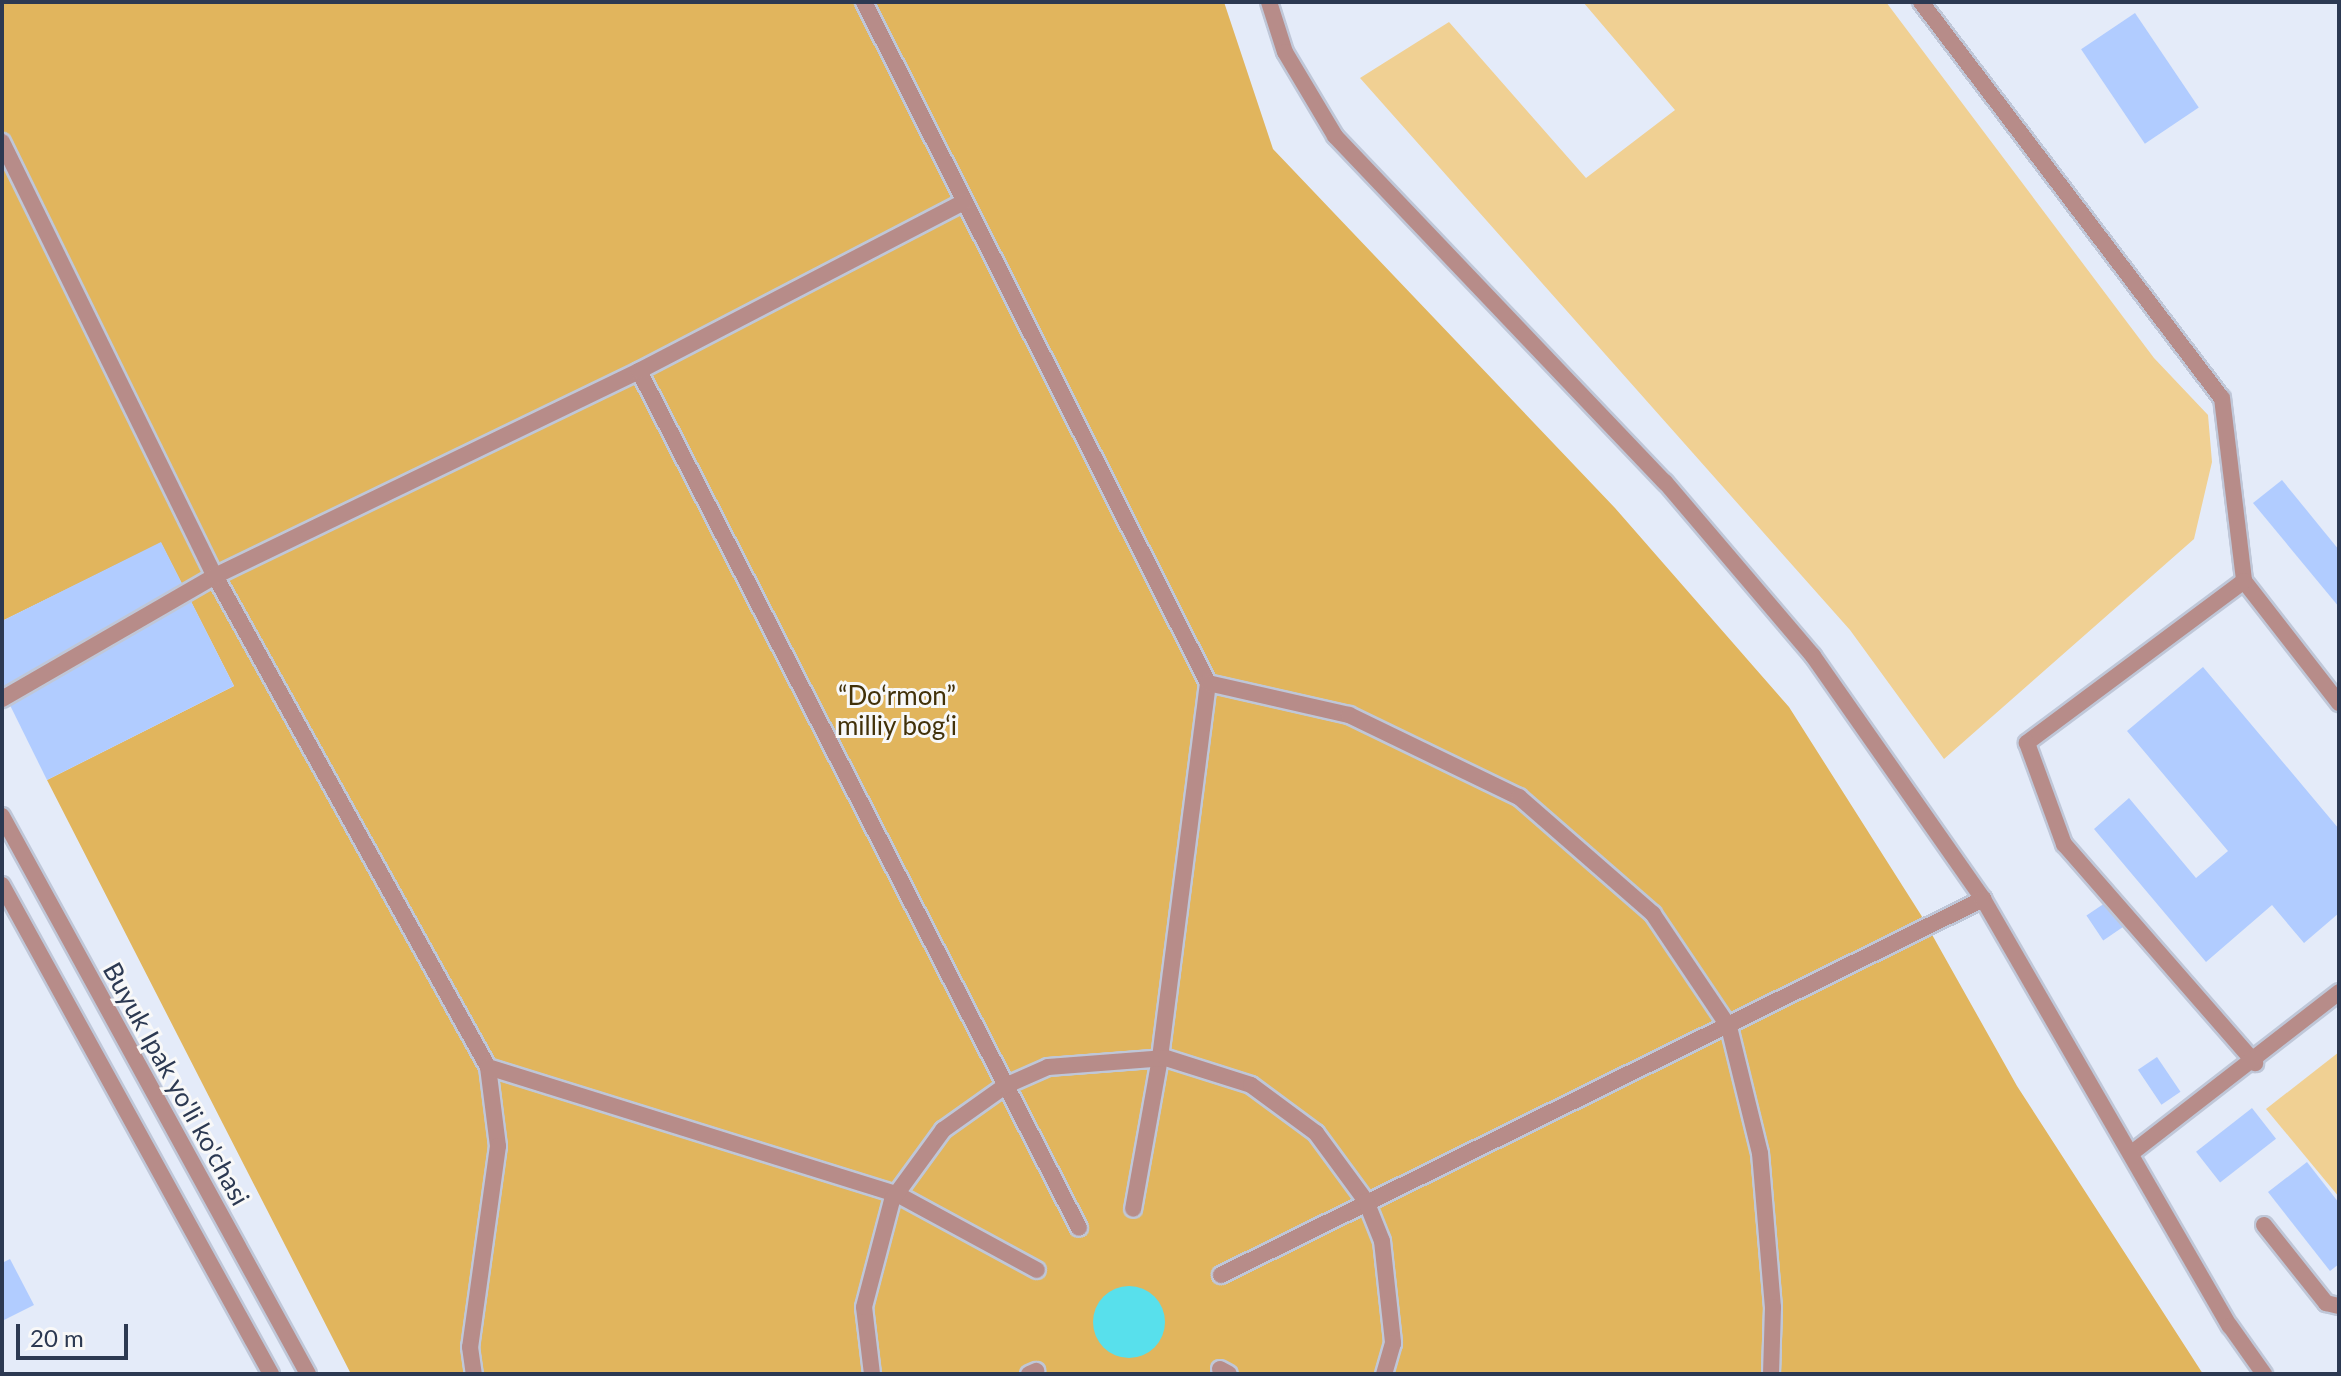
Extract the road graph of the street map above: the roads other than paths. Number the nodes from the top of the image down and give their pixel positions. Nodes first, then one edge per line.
1 (864, 2) edge
2 (1269, 2) edge
3 (1921, 2) edge
4 (2, 142) edge
5 (964, 202) junction
6 (639, 371) junction
7 (215, 576) junction
8 (2244, 581) junction
9 (1208, 683) junction
10 (2, 699) edge
11 (2339, 703) edge
12 (2, 816) edge
13 (2, 885) edge
14 (1983, 899) junction
15 (2339, 992) edge
16 (1729, 1027) junction
17 (1160, 1058) junction
18 (2255, 1063) junction
19 (488, 1067) junction
20 (1005, 1086) junction
21 (2133, 1152) junction
22 (897, 1194) junction
23 (1366, 1201) junction
24 (1133, 1209) dead end
25 (2264, 1225) dead end
26 (1079, 1228) dead end
27 (1037, 1270) dead end
28 (1221, 1275) dead end
29 (2339, 1306) edge
30 (271, 1374) edge
31 (308, 1374) edge
32 (474, 1374) edge
33 (872, 1374) edge
34 (1384, 1374) edge
35 (1771, 1374) edge
36 (2264, 1374) edge

1 - 5 street
2 - 14 street
3 - 8 street
4 - 7 street
5 - 6 street
5 - 9 street
6 - 7 street
6 - 20 street
7 - 10 street
7 - 19 street
8 - 11 street
8 - 18 street
9 - 16 street
9 - 17 street
12 - 31 street, Buyuk Ipak yo'li ko'chasi
13 - 30 street
14 - 16 street
14 - 21 street
15 - 18 street
16 - 23 street
16 - 35 street
17 - 20 street
17 - 23 street
17 - 24 street
18 - 21 street
19 - 22 street
19 - 32 street
20 - 22 street
20 - 26 street
21 - 36 street
22 - 27 street
22 - 33 street
23 - 28 street
23 - 34 street
25 - 29 street

